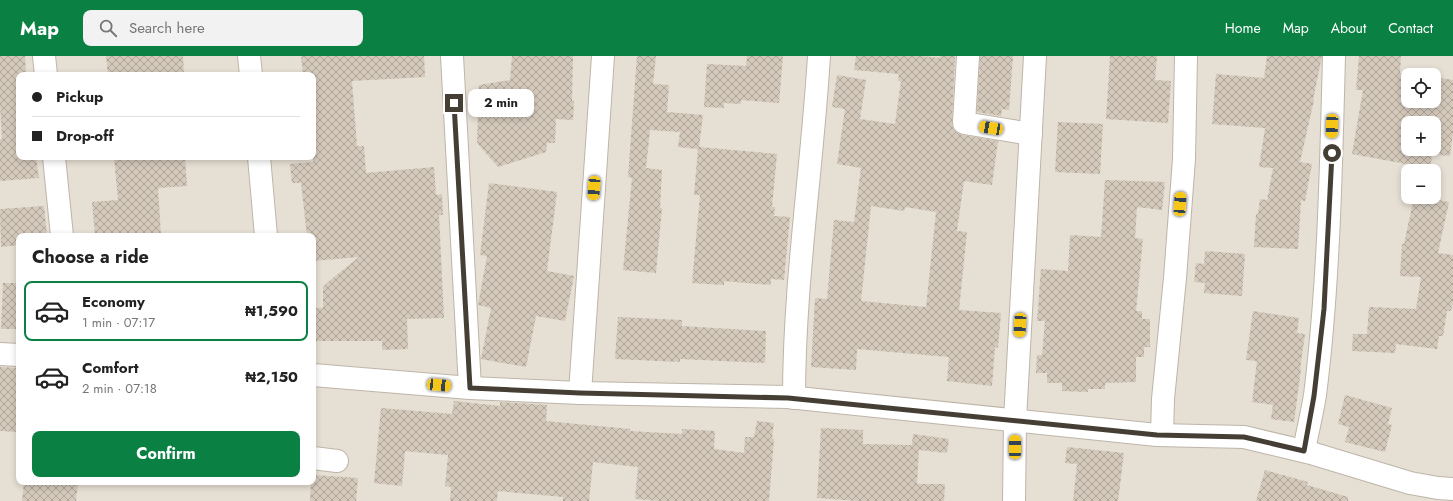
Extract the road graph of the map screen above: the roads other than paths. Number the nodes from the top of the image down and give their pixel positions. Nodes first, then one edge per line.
1 (44, 56) edge
2 (249, 56) edge
3 (452, 56) edge
4 (603, 56) edge
5 (819, 56) edge
6 (968, 56) edge
7 (1035, 56) edge
8 (1186, 56) edge
9 (1334, 56) edge
10 (46, 72) edge
11 (251, 72) edge
12 (1031, 134) junction
13 (54, 160) edge
14 (259, 160) edge
15 (62, 233) edge
16 (266, 233) edge
17 (0, 354) edge
18 (16, 355) edge
19 (316, 375) edge
20 (470, 388) junction
21 (580, 393) junction
22 (794, 398) junction
23 (1015, 420) junction
24 (1162, 435) junction
25 (1304, 451) junction
26 (316, 458) edge
27 (337, 461) dead end
28 (1453, 489) edge
29 (1014, 501) edge

1 - 10 street
2 - 11 street
3 - 20 street
4 - 21 street
5 - 22 street
6 - 12 street
7 - 12 street
8 - 24 street
9 - 25 street
12 - 23 street
13 - 15 street
14 - 16 street
17 - 18 street
19 - 20 street
20 - 21 street
21 - 22 street
22 - 23 street
23 - 24 street
23 - 29 street
24 - 25 street
25 - 28 street
26 - 27 street

